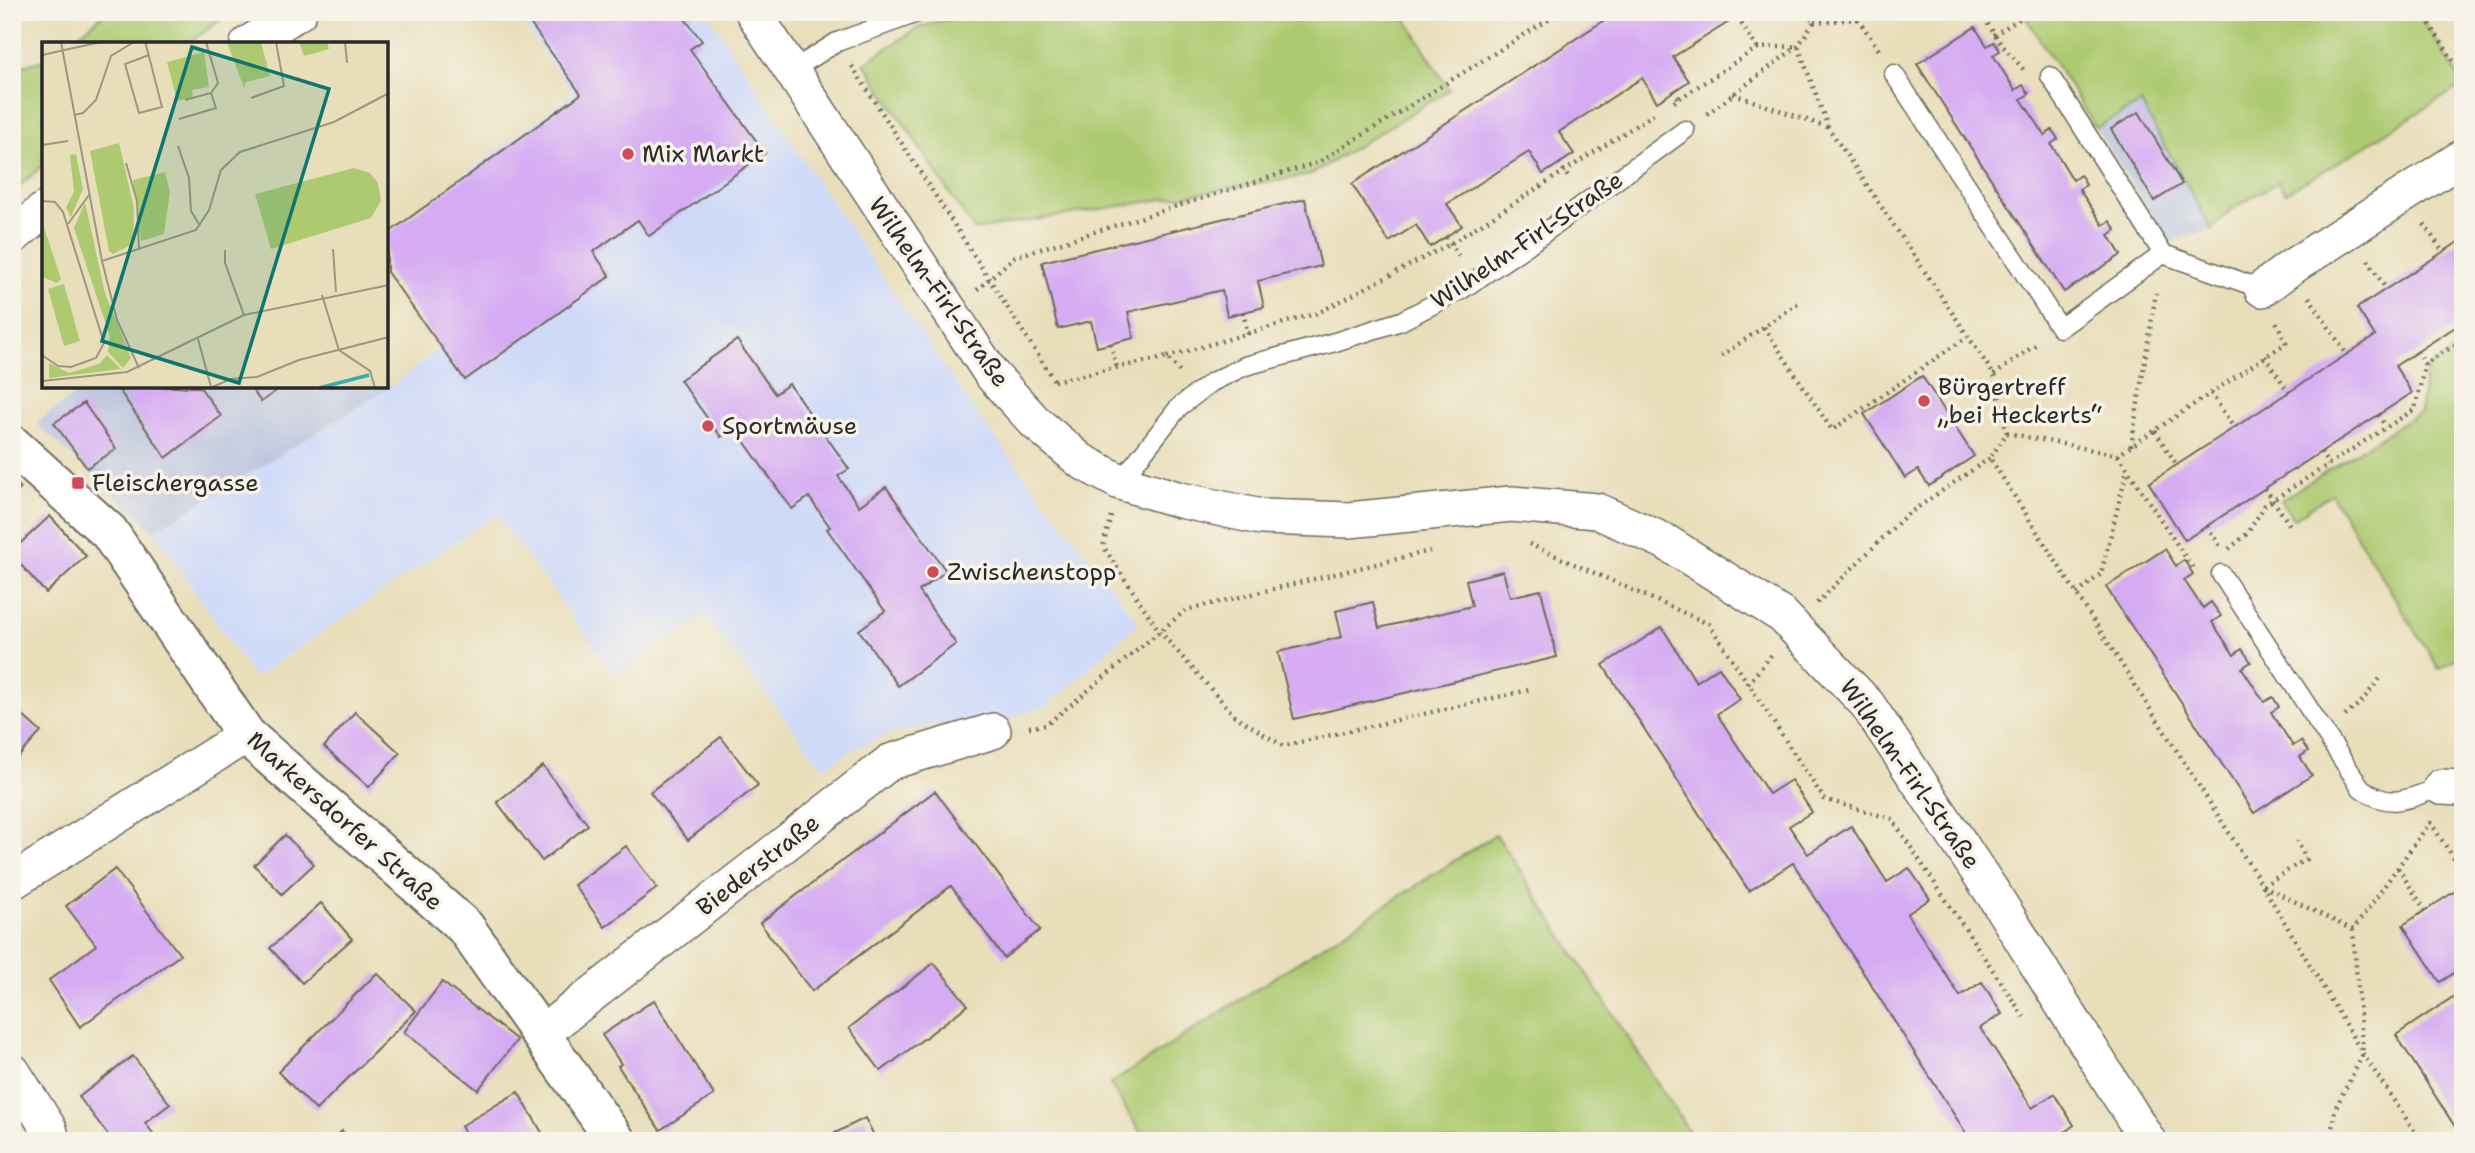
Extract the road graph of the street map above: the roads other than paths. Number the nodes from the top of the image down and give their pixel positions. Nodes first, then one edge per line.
1 (299, 12) edge
2 (753, 12) edge
3 (920, 12) edge
4 (251, 42) edge
5 (791, 71) junction
6 (1894, 74) road end
7 (2050, 76) road end
8 (1685, 130) dead end
9 (2463, 157) edge
10 (42, 212) edge
11 (12, 237) edge
12 (2163, 254) junction
13 (2262, 289) joint
14 (12, 445) edge
15 (1120, 482) junction
16 (2221, 574) dead end
17 (993, 731) road end
18 (246, 736) junction
19 (2452, 788) edge
20 (12, 882) edge
21 (541, 1034) junction
22 (12, 1071) edge
23 (52, 1141) edge
24 (616, 1141) edge
25 (2148, 1141) edge

1 - 4 street
2 - 5 street, Wilhelm-Firl-Straße
3 - 5 lane
5 - 15 street, Wilhelm-Firl-Straße
6 - 12 lane
7 - 12 lane
8 - 15 lane, Wilhelm-Firl-Straße
9 - 13 street
10 - 11 street
12 - 13 lane
14 - 18 street, Markersdorfer Straße
15 - 25 street, Wilhelm-Firl-Straße
16 - 19 lane
17 - 21 street, Biederstraße
18 - 20 street
18 - 21 street, Markersdorfer Straße
21 - 24 street, Markersdorfer Straße
22 - 23 street

